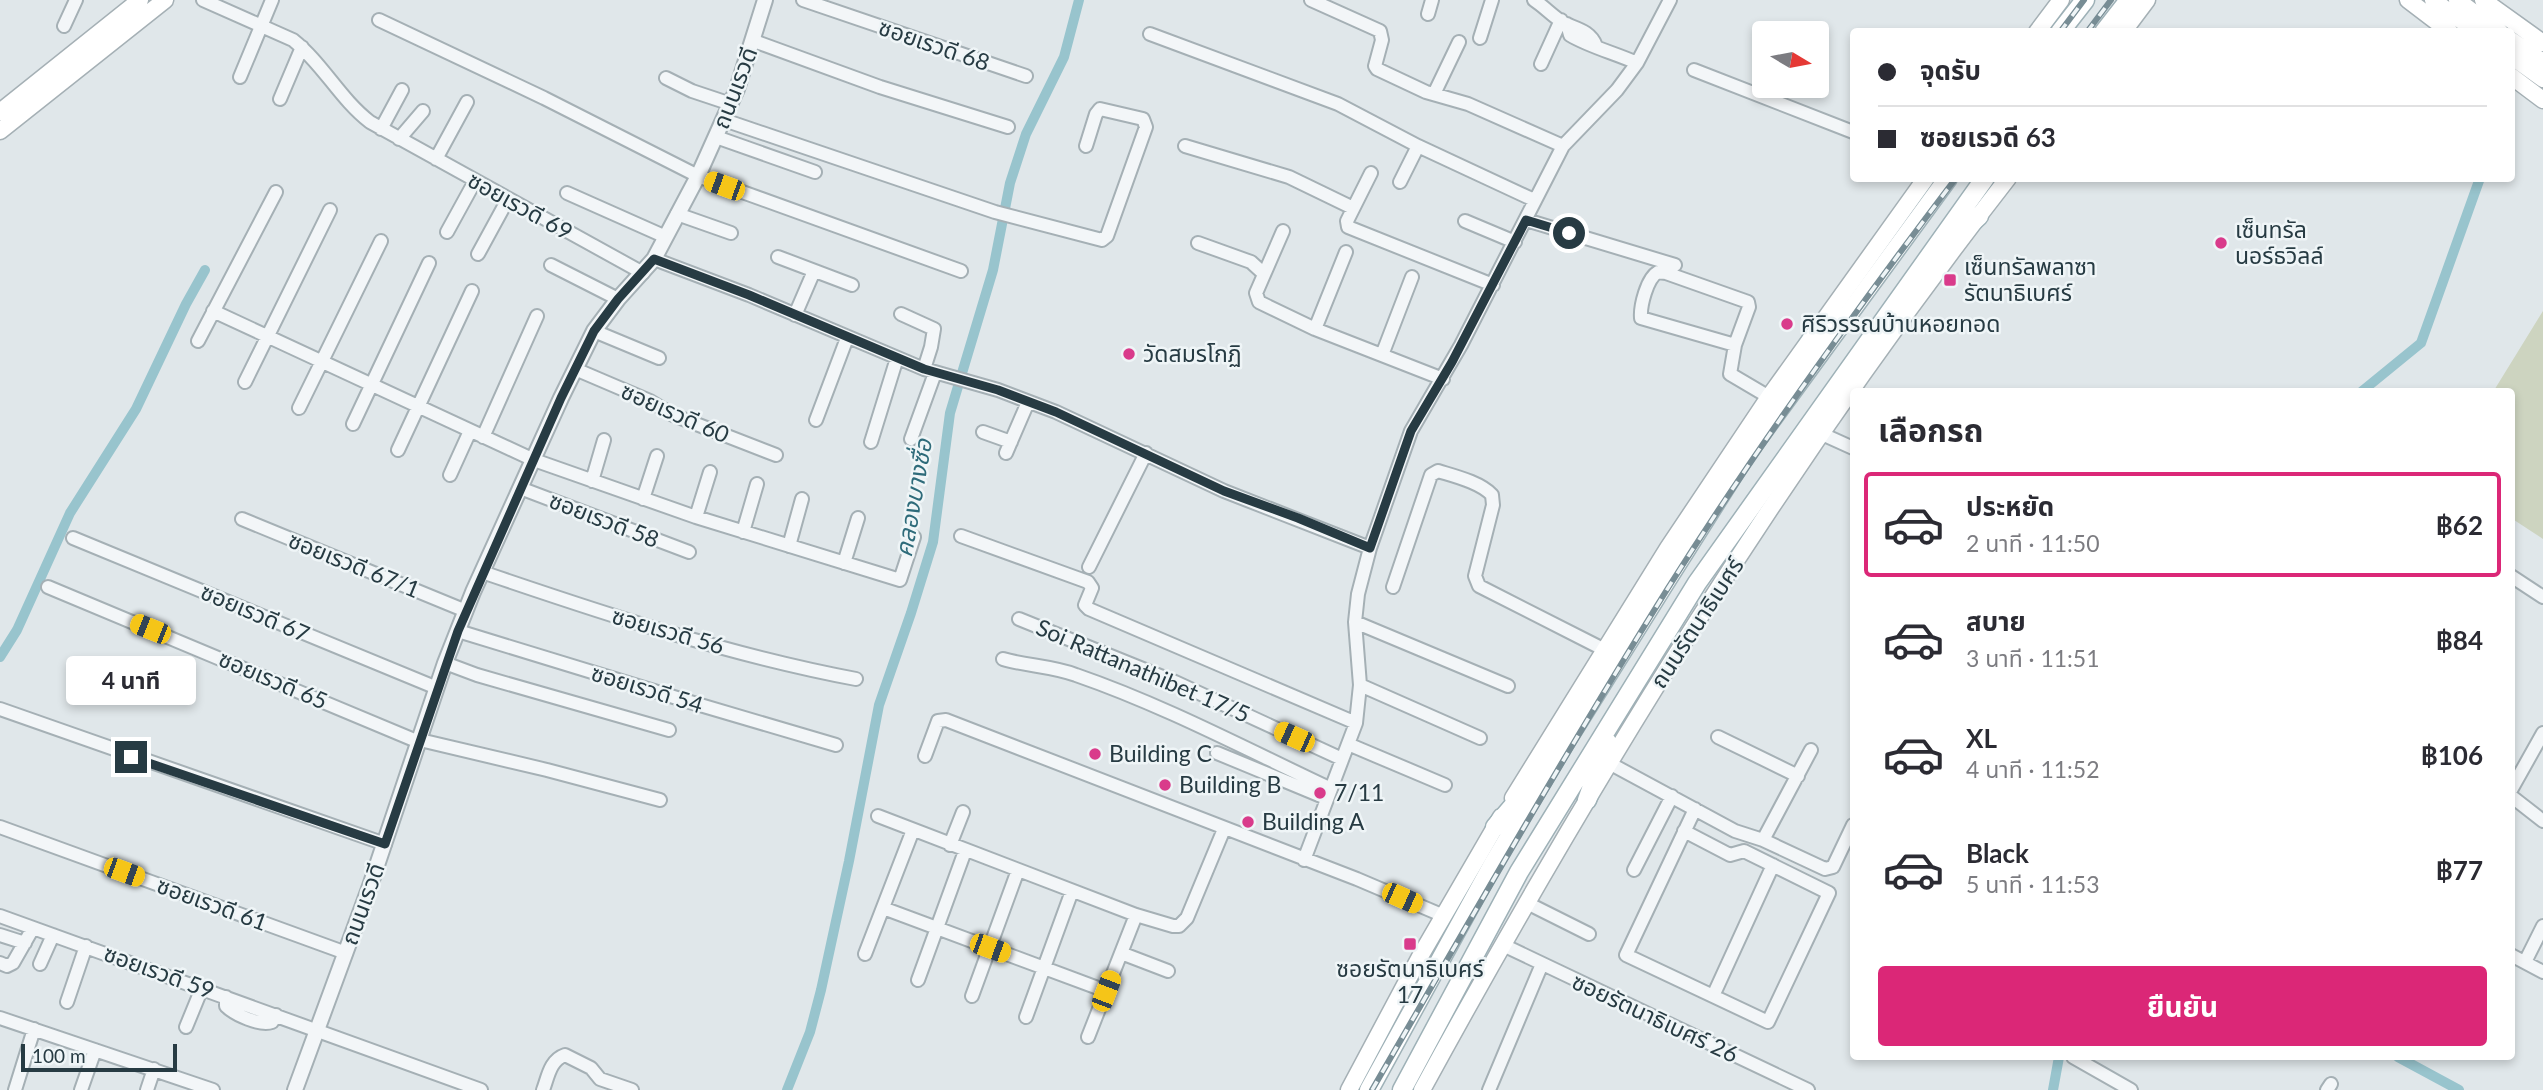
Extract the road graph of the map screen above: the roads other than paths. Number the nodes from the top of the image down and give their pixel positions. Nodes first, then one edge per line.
1 (76, 0) edge
2 (140, 0) edge
3 (165, 0) edge
4 (203, 0) edge
5 (272, 0) edge
6 (765, 0) edge
7 (803, 0) edge
8 (1311, 0) edge
9 (1432, 0) edge
10 (1492, 0) edge
11 (1534, 0) edge
12 (1670, 0) edge
13 (2061, 0) edge
14 (2085, 0) edge
15 (2129, 0) edge
16 (2147, 0) edge
17 (2407, 0) edge
18 (2433, 0) edge
19 (2456, 0) edge
20 (2483, 0) edge
21 (1428, 14) dead end
22 (1559, 14) edge
23 (379, 20) dead end
24 (64, 26) dead end
25 (262, 26) junction
26 (2039, 28) edge
27 (2063, 28) edge
28 (2107, 28) edge
29 (2126, 28) edge
30 (2445, 28) edge
31 (2472, 28) edge
32 (2494, 28) edge
33 (1150, 34) dead end
34 (1480, 38) dead end
35 (754, 41) junction
36 (1458, 42) dead end
37 (2515, 43) edge
38 (2543, 43) edge
39 (302, 47) junction
40 (2515, 59) edge
41 (2543, 62) edge
42 (1637, 63) junction
43 (1541, 64) dead end
44 (1694, 70) dead end
45 (1026, 76) dead end
46 (240, 77) dead end
47 (666, 78) dead end
48 (2515, 79) edge
49 (2543, 79) edge
50 (402, 90) dead end
51 (1434, 94) junction
52 (280, 99) dead end
53 (2543, 100) edge
54 (467, 102) dead end
55 (731, 104) junction
56 (423, 111) dead end
57 (0, 112) edge
58 (724, 120) junction
59 (1008, 127) dead end
60 (381, 129) junction
61 (0, 131) edge
62 (1850, 131) edge
63 (716, 137) junction
64 (398, 139) junction
65 (1086, 146) dead end
66 (1185, 146) dead end
67 (1418, 146) junction
68 (1563, 146) junction
69 (436, 159) junction
70 (815, 172) dead end
71 (1371, 173) dead end
72 (698, 176) junction
73 (475, 181) junction
74 (1400, 182) dead end
75 (1923, 182) edge
76 (1945, 182) edge
77 (1982, 182) edge
78 (2005, 182) edge
79 (276, 192) dead end
80 (567, 193) dead end
81 (508, 199) junction
82 (1534, 200) junction
83 (1353, 208) junction
84 (330, 210) dead end
85 (677, 214) junction
86 (1979, 216) junction
87 (1526, 220) junction
88 (1465, 221) dead end
89 (1283, 231) dead end
90 (447, 232) dead end
91 (731, 233) dead end
92 (666, 237) junction
93 (381, 241) dead end
94 (1515, 242) junction
95 (1198, 243) dead end
96 (1346, 253) dead end
97 (478, 254) dead end
98 (778, 257) dead end
99 (654, 259) junction
100 (429, 263) dead end
101 (551, 265) dead end
102 (1675, 265) dead end
103 (814, 271) junction
104 (961, 271) dead end
105 (643, 273) junction
106 (1263, 273) junction
107 (1916, 273) junction
108 (1412, 277) dead end
109 (852, 285) dead end
110 (1493, 285) junction
111 (472, 291) dead end
112 (618, 299) junction
113 (213, 311) junction
114 (901, 314) dead end
115 (795, 315) junction
116 (537, 316) dead end
117 (1315, 329) junction
118 (594, 331) junction
119 (267, 336) junction
120 (1813, 337) junction
121 (847, 338) junction
122 (198, 341) dead end
123 (1735, 345) junction
124 (1382, 355) junction
125 (659, 358) dead end
126 (897, 358) junction
127 (322, 362) junction
128 (575, 369) junction
129 (929, 371) junction
130 (1443, 379) junction
131 (245, 382) dead end
132 (372, 385) junction
133 (1855, 388) edge
134 (1850, 395) edge
135 (1769, 397) junction
136 (1028, 401) junction
137 (418, 407) junction
138 (299, 408) dead end
139 (816, 420) dead end
140 (353, 424) dead end
141 (470, 431) junction
142 (983, 432) dead end
143 (1822, 434) junction
144 (483, 437) junction
145 (911, 439) dead end
146 (604, 440) dead end
147 (871, 442) dead end
148 (1850, 447) edge
149 (398, 450) dead end
150 (1146, 453) junction
151 (1747, 453) junction
152 (776, 455) dead end
153 (657, 456) dead end
154 (534, 460) junction
155 (710, 472) dead end
156 (450, 475) dead end
157 (592, 481) junction
158 (757, 484) dead end
159 (520, 488) junction
160 (643, 499) junction
161 (802, 499) dead end
162 (696, 517) junction
163 (858, 518) dead end
164 (242, 519) dead end
165 (743, 532) junction
166 (961, 536) dead end
167 (914, 537) dead end
168 (74, 538) dead end
169 (789, 546) junction
170 (1370, 548) junction
171 (689, 552) dead end
172 (844, 563) junction
173 (1089, 567) dead end
174 (482, 572) junction
175 (2515, 579) edge
176 (48, 587) dead end
177 (1393, 587) dead end
178 (2543, 597) edge
179 (466, 611) junction
180 (1019, 619) dead end
181 (1355, 622) junction
182 (458, 631) junction
183 (1603, 649) junction
184 (1003, 659) dead end
185 (445, 663) junction
186 (856, 679) dead end
187 (1360, 685) junction
188 (1508, 686) dead end
189 (437, 688) junction
190 (1621, 707) junction
191 (0, 709) edge
192 (1356, 723) junction
193 (669, 730) dead end
194 (2543, 733) edge
195 (1718, 737) dead end
196 (1480, 738) dead end
197 (420, 741) junction
198 (1348, 744) junction
199 (836, 745) dead end
200 (1563, 746) junction
201 (1811, 750) dead end
202 (1217, 753) dead end
203 (925, 756) dead end
204 (1342, 759) junction
205 (1609, 763) junction
206 (1798, 776) junction
207 (2515, 783) edge
208 (1445, 785) dead end
209 (1328, 793) junction
210 (1672, 796) junction
211 (2515, 799) edge
212 (660, 800) dead end
213 (1587, 800) junction
214 (1695, 809) junction
215 (963, 812) dead end
216 (878, 816) dead end
217 (2543, 821) edge
218 (0, 827) edge
219 (1495, 827) junction
220 (1224, 829) junction
221 (913, 830) junction
222 (1684, 831) junction
223 (1850, 831) edge
224 (1763, 840) junction
225 (385, 844) junction
226 (950, 845) junction
227 (965, 850) junction
228 (1304, 860) junction
229 (1773, 865) junction
230 (1018, 870) junction
231 (1634, 870) dead end
232 (1072, 891) junction
233 (1527, 902) junction
234 (883, 908) junction
235 (1136, 915) junction
236 (0, 916) edge
237 (1444, 916) junction
238 (2543, 926) edge
239 (33, 928) junction
240 (936, 928) junction
241 (1588, 934) dead end
242 (0, 935) edge
243 (53, 935) junction
244 (25, 943) junction
245 (1503, 945) junction
246 (86, 946) junction
247 (990, 948) junction
248 (346, 953) junction
249 (1121, 953) junction
250 (865, 954) dead end
251 (2515, 957) edge
252 (2525, 962) junction
253 (0, 963) edge
254 (40, 964) dead end
255 (1542, 964) junction
256 (1043, 968) junction
257 (1168, 971) dead end
258 (2543, 972) edge
259 (918, 980) dead end
260 (202, 988) junction
261 (1106, 991) junction
262 (972, 996) dead end
263 (1713, 996) junction
264 (67, 1002) dead end
265 (1026, 1017) dead end
266 (0, 1018) edge
267 (186, 1027) dead end
268 (34, 1029) junction
269 (317, 1030) junction
270 (1088, 1037) dead end
271 (95, 1050) junction
272 (2078, 1060) edge
273 (154, 1069) junction
274 (15, 1090) edge
275 (81, 1090) edge
276 (148, 1090) edge
277 (212, 1090) edge
278 (295, 1090) edge
279 (481, 1090) edge
280 (543, 1090) edge
281 (632, 1090) edge
282 (1349, 1090) edge
283 (1369, 1090) edge
284 (1402, 1090) edge
285 (1422, 1090) edge
286 (1489, 1090) edge
287 (1808, 1090) edge
288 (2131, 1090) edge

1 - 24 street
2 - 57 main road
3 - 61 main road
4 - 25 street, ซอยเรวดี 69
5 - 25 street
6 - 35 street, ถนนเรวดี
7 - 45 street, ซอยเรวดี 68
8 - 51 street
9 - 21 street
10 - 34 street
11 - 22 street
12 - 42 street
13 - 26 main road
14 - 27 main road
15 - 28 main road
16 - 29 main road
17 - 30 main road
18 - 31 main road
19 - 32 main road
20 - 38 main road
22 - 42 street
22 - 43 street
23 - 72 street
25 - 39 street, ซอยเรวดี 69
25 - 46 street
33 - 67 street
35 - 55 street, ถนนเรวดี
35 - 59 street
36 - 51 street
37 - 41 main road
39 - 52 street
39 - 60 street, ซอยเรวดี 69
40 - 49 main road
42 - 68 street
44 - 62 street
47 - 55 street
48 - 53 main road
50 - 60 street
51 - 68 street
54 - 69 street
55 - 58 street, ถนนเรวดี
56 - 64 street
58 - 63 street, ถนนเรวดี
58 - 65 street
60 - 64 street, ซอยเรวดี 69
63 - 70 street
63 - 72 street, ถนนเรวดี
64 - 69 street, ซอยเรวดี 69
66 - 83 street
67 - 74 street
67 - 82 street
68 - 82 street
69 - 73 street, ซอยเรวดี 69
71 - 83 street
72 - 85 street, ถนนเรวดี
72 - 104 street
73 - 81 street, ซอยเรวดี 69
73 - 90 street
75 - 120 main road
76 - 151 main road, ถนนรัตนาธิเบศร์
77 - 107 main road, ถนนรัตนาธิเบศร์
78 - 86 main road, ถนนรัตนาธิเบศร์
79 - 113 street
80 - 92 street
81 - 97 street
81 - 105 street, ซอยเรวดี 69
82 - 87 street
83 - 110 street
84 - 119 street
85 - 91 street
85 - 92 street, ถนนเรวดี
86 - 107 main road
86 - 133 main road, ถนนรัตนาธิเบศร์
87 - 94 street
87 - 102 street
88 - 94 street
89 - 106 street
92 - 99 street, ถนนเรวดี
93 - 127 street
94 - 110 street
95 - 106 street
96 - 117 street
98 - 103 street
99 - 105 street, ถนนเรวดี
99 - 115 street
100 - 132 street
101 - 112 street
103 - 109 street
103 - 115 street
105 - 112 street, ถนนเรวดี
106 - 117 street
107 - 190 main road, ถนนรัตนาธิเบศร์
108 - 124 street
110 - 130 street
111 - 137 street
112 - 118 street, ถนนเรวดี
113 - 119 street
113 - 122 street
114 - 129 street
115 - 121 street
116 - 144 street
117 - 124 street
118 - 125 street
118 - 128 street, ถนนเรวดี
119 - 127 street
119 - 131 street
120 - 135 main road
120 - 151 main road
121 - 126 street
121 - 139 street
123 - 123 street
123 - 135 street
124 - 130 street
126 - 129 street
126 - 147 street
127 - 132 street
127 - 138 street
128 - 152 street, ซอยเรวดี 60
128 - 154 street, ถนนเรวดี
129 - 136 street
129 - 145 street
130 - 170 street
132 - 137 street
132 - 140 street
134 - 143 main road, ถนนรัตนาธิเบศร์
135 - 183 main road
136 - 142 street
136 - 150 street
137 - 141 street
137 - 149 street
141 - 144 street
141 - 156 street
143 - 148 street
143 - 205 main road, ถนนรัตนาธิเบศร์
144 - 154 street
146 - 157 street
150 - 170 street
150 - 173 street
151 - 200 main road, ถนนรัตนาธิเบศร์
153 - 160 street
154 - 157 street
154 - 159 street, ถนนเรวดี
155 - 162 street
157 - 160 street
158 - 165 street
159 - 171 street, ซอยเรวดี 58
159 - 174 street, ถนนเรวดี
160 - 162 street
161 - 169 street
162 - 165 street
163 - 172 street
164 - 179 street, ซอยเรวดี 67/1
165 - 169 street
166 - 192 street
167 - 172 street
168 - 189 street, ซอยเรวดี 67
169 - 172 street
170 - 181 street
174 - 179 street, ถนนเรวดี
174 - 186 street, ซอยเรวดี 56
175 - 178 street
176 - 197 street, ซอยเรวดี 65
177 - 183 street
179 - 182 street, ถนนเรวดี
180 - 204 street, Soi Rattanathibet 17/5
181 - 187 street
181 - 188 street
182 - 185 street, ถนนเรวดี
182 - 199 street, ซอยเรวดี 54
183 - 219 main road
184 - 209 street
185 - 189 street, ถนนเรวดี
185 - 193 street
187 - 192 street
187 - 196 street
189 - 197 street, ถนนเรวดี
190 - 213 main road
190 - 284 main road, ถนนรัตนาธิเบศร์
191 - 225 street
192 - 198 street
194 - 207 street
195 - 206 street
197 - 212 street, ซอยเรวดี 65
197 - 225 street, ถนนเรวดี
198 - 204 street
198 - 208 street
200 - 219 main road
200 - 283 main road, ถนนรัตนาธิเบศร์
201 - 206 street
202 - 209 street
203 - 220 street
204 - 209 street
205 - 210 street
205 - 213 main road, ถนนรัตนาธิเบศร์
206 - 224 street
209 - 228 street
210 - 214 street
210 - 231 street
211 - 217 street
213 - 233 main road, ถนนรัตนาธิเบศร์
214 - 222 street
214 - 224 street
215 - 226 street
216 - 221 street
218 - 248 street, ซอยเรวดี 61
219 - 237 main road
220 - 228 street
220 - 235 street
221 - 226 street
221 - 234 street
222 - 229 street
222 - 263 street
223 - 224 street
225 - 248 street, ถนนเรวดี
226 - 227 street
227 - 230 street
227 - 240 street
228 - 237 street
229 - 263 street
229 - 263 street
230 - 232 street
230 - 247 street
232 - 235 street
232 - 256 street
233 - 241 street
233 - 245 main road, ถนนรัตนาธิเบศร์
234 - 240 street
234 - 250 street
235 - 249 street
236 - 239 street, ซอยเรวดี 59
237 - 282 main road
238 - 252 street
239 - 243 street, ซอยเรวดี 59
239 - 244 street
240 - 247 street
240 - 259 street
242 - 244 street
243 - 246 street, ซอยเรวดี 59
243 - 254 street
244 - 253 street
245 - 255 street, ซอยรัตนาธิเบศร์ 26
245 - 285 main road, ถนนรัตนาธิเบศร์
246 - 260 street, ซอยเรวดี 59
246 - 264 street
247 - 256 street
247 - 262 street
248 - 269 street, ถนนเรวดี
249 - 257 street
249 - 261 street
251 - 252 street
252 - 258 street
255 - 286 street
255 - 287 street, ซอยรัตนาธิเบศร์ 26
256 - 261 street
256 - 265 street
260 - 267 street
260 - 269 street, ซอยเรวดี 59
261 - 270 street
266 - 268 street
268 - 271 street
268 - 274 street
269 - 278 street, ถนนเรวดี
269 - 279 street, ซอยเรวดี 59
271 - 273 street
271 - 275 street
272 - 288 street
273 - 276 street
273 - 277 street
280 - 281 street

